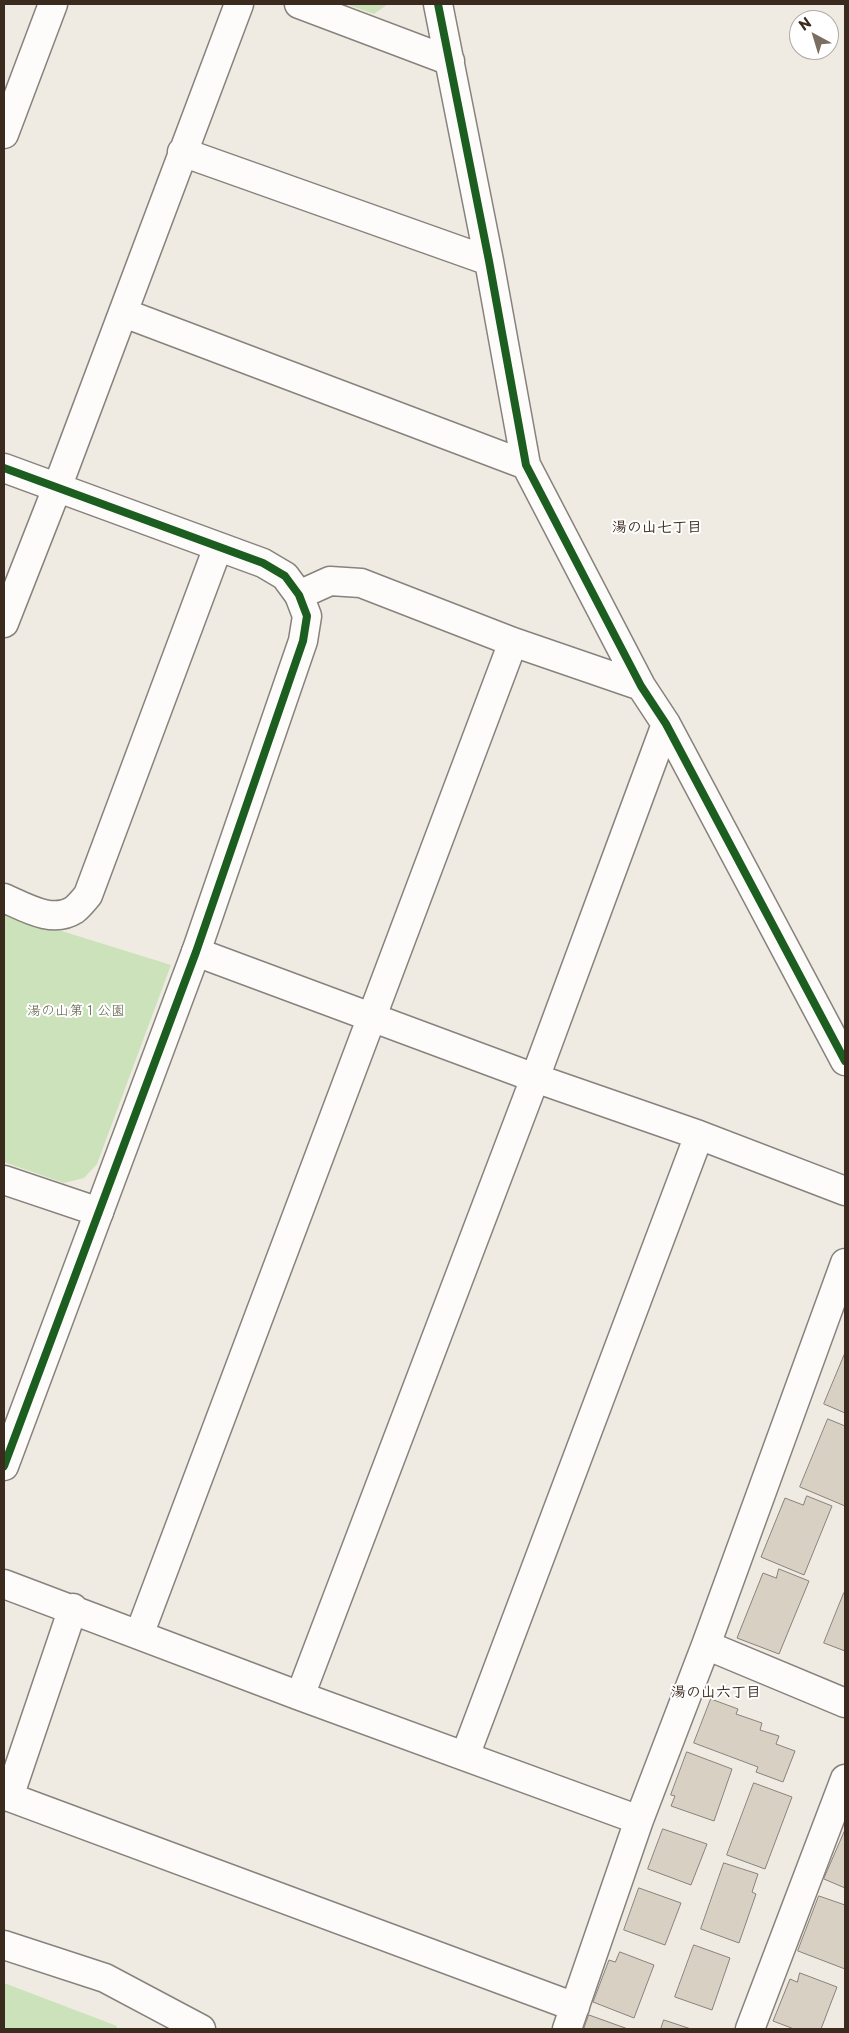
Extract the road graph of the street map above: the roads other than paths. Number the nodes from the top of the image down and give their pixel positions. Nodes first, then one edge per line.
1 (53, 4) edge
2 (239, 4) edge
3 (299, 4) edge
4 (438, 4) edge
5 (450, 61) junction
6 (4, 134) edge
7 (182, 152) junction
8 (489, 261) junction
9 (124, 313) junction
10 (526, 464) junction
11 (4, 468) edge
12 (57, 488) junction
13 (218, 547) junction
14 (299, 595) junction
15 (4, 623) edge
16 (513, 642) junction
17 (641, 686) junction
18 (666, 724) junction
19 (4, 898) edge
20 (196, 952) junction
21 (371, 1017) junction
22 (845, 1061) edge
23 (535, 1078) junction
24 (699, 1135) junction
25 (4, 1180) edge
26 (845, 1191) edge
27 (99, 1212) junction
28 (845, 1263) edge
29 (4, 1466) edge
30 (4, 1584) edge
31 (73, 1608) junction
32 (140, 1635) junction
33 (706, 1645) junction
34 (300, 1696) junction
35 (845, 1703) edge
36 (465, 1756) junction
37 (845, 1779) edge
38 (6, 1796) edge
39 (639, 1820) junction
40 (4, 1945) edge
41 (571, 2018) edge
42 (201, 2029) edge
43 (750, 2029) edge

1 - 6 street
2 - 7 street
3 - 5 street
4 - 5 street
5 - 8 street
7 - 8 street
7 - 9 street
8 - 10 street
9 - 10 street
9 - 12 street
10 - 17 street
11 - 12 street
12 - 13 street
12 - 15 street
13 - 14 street
13 - 19 street
14 - 16 street
14 - 20 street
16 - 17 street
16 - 21 street
17 - 18 street
18 - 22 street
18 - 23 street
20 - 21 street
20 - 27 street
21 - 23 street
21 - 32 street
23 - 24 street
23 - 34 street
24 - 26 street
24 - 36 street
25 - 27 street
27 - 29 street
28 - 33 street
30 - 31 street
31 - 32 street
31 - 38 street
32 - 34 street
33 - 35 street
33 - 39 street
34 - 36 street
36 - 39 street
37 - 43 street
38 - 41 street
39 - 41 street
40 - 42 street

